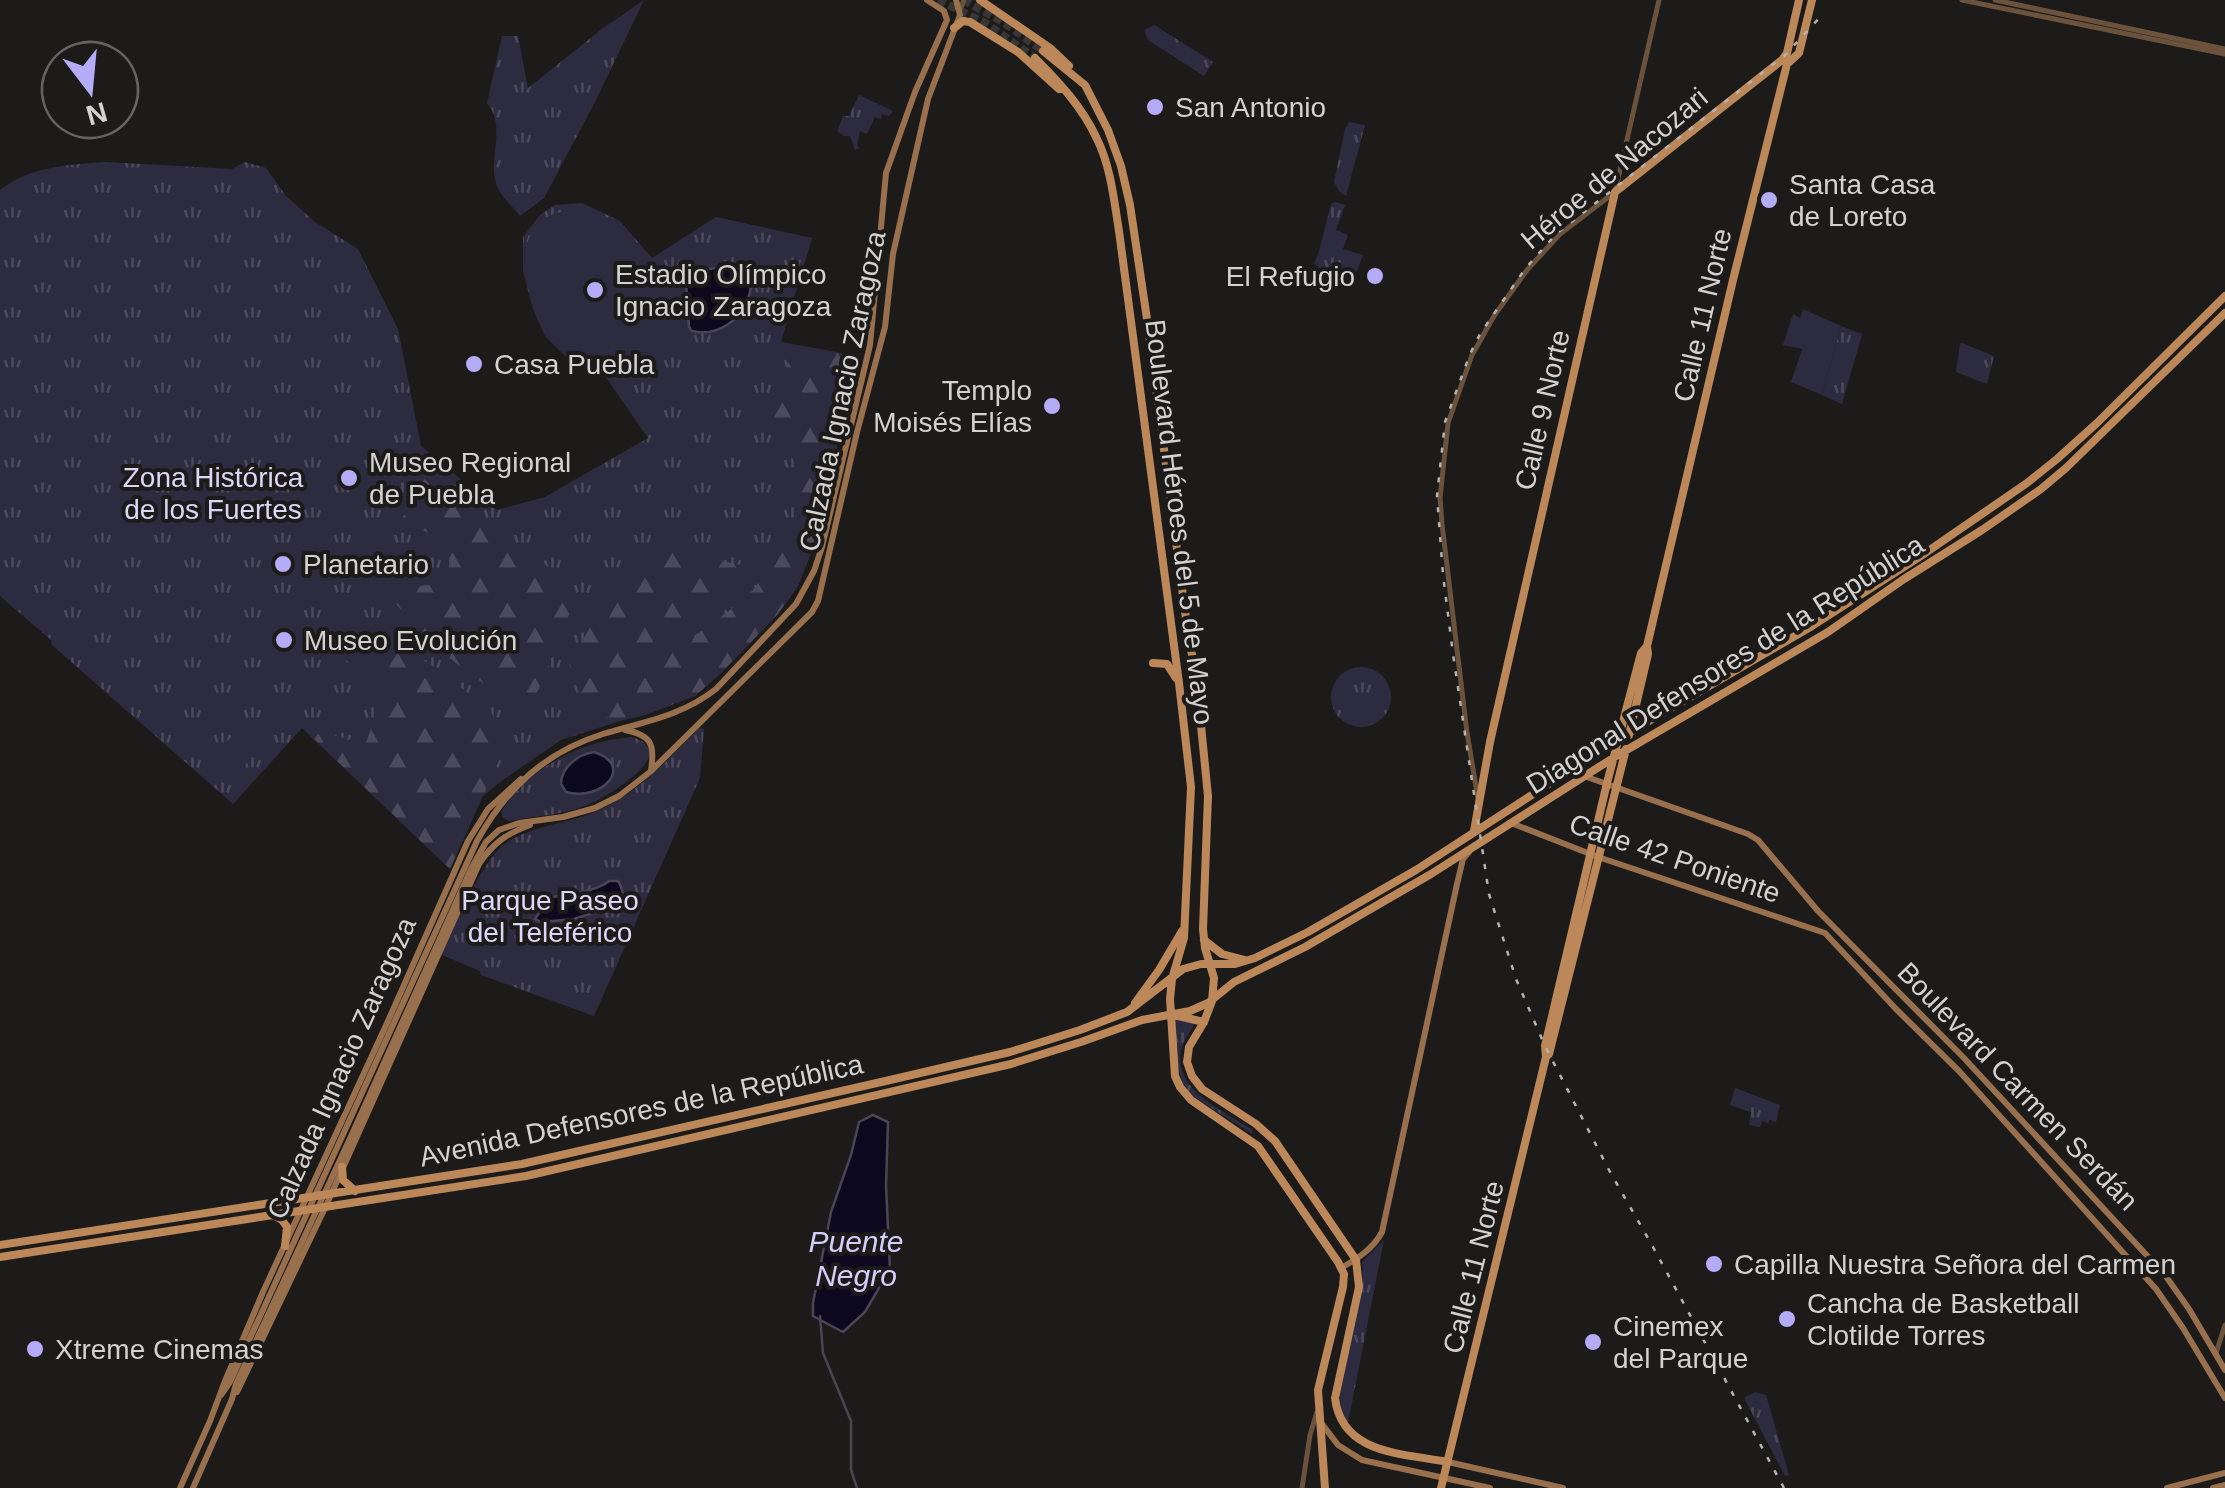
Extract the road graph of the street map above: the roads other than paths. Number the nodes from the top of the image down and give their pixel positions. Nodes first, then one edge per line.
1 (927, 0) edge
2 (956, 0) edge
3 (964, 0) edge
4 (980, 0) edge
5 (1659, 0) edge
6 (1799, 0) edge
7 (1812, 0) edge
8 (1962, 0) edge
9 (1995, 0) edge
10 (960, 13) junction
11 (954, 28) junction
12 (2225, 52) edge
13 (1085, 85) junction
14 (1081, 110) junction
15 (1615, 192) junction
16 (2225, 296) edge
17 (2225, 313) edge
18 (1648, 646) junction
19 (1154, 662) dead end
20 (1179, 683) junction
21 (620, 730) junction
22 (1630, 733) junction
23 (1618, 740) junction
24 (1626, 750) junction
25 (1613, 758) junction
26 (1568, 771) junction
27 (650, 772) junction
28 (526, 776) junction
29 (1584, 776) junction
30 (1611, 785) junction
31 (1479, 802) junction
32 (536, 822) junction
33 (1511, 824) junction
34 (1474, 831) junction
35 (1477, 844) junction
36 (1594, 855) junction
37 (1818, 911) junction
38 (1184, 927) junction
39 (429, 929) junction
40 (1814, 929) junction
41 (1825, 933) joint
42 (448, 936) junction
43 (1204, 940) junction
44 (416, 959) junction
45 (1249, 960) junction
46 (1210, 963) junction
47 (434, 969) junction
48 (1173, 976) junction
49 (1234, 982) junction
50 (1212, 1001) junction
51 (1127, 1012) junction
52 (1170, 1014) junction
53 (1152, 1017) junction
54 (1204, 1022) junction
55 (1172, 1039) junction
56 (363, 1076) junction
57 (382, 1080) junction
58 (359, 1085) junction
59 (374, 1100) junction
60 (326, 1154) junction
61 (344, 1163) junction
62 (2083, 1186) junction
63 (355, 1191) junction
64 (331, 1193) junction
65 (308, 1196) junction
66 (2072, 1197) junction
67 (325, 1208) junction
68 (301, 1211) junction
69 (270, 1216) junction
70 (0, 1245) edge
71 (285, 1246) junction
72 (0, 1258) edge
73 (1356, 1260) junction
74 (275, 1266) junction
75 (1342, 1268) junction
76 (293, 1274) junction
77 (2225, 1324) edge
78 (246, 1354) junction
79 (2216, 1354) junction
80 (2225, 1370) edge
81 (221, 1395) junction
82 (2225, 1398) edge
83 (232, 1399) junction
84 (1318, 1409) junction
85 (1322, 1424) junction
86 (1448, 1462) junction
87 (2225, 1473) edge
88 (1443, 1478) junction
89 (2225, 1485) edge
90 (180, 1488) edge
91 (194, 1488) edge
92 (1302, 1488) edge
93 (1325, 1488) edge
94 (1441, 1488) edge
95 (1490, 1488) edge
96 (1563, 1488) edge
97 (2167, 1488) edge
98 (2212, 1488) edge

1 - 21 main road, Calzada Ignacio Zaragoza
2 - 10 main road
3 - 10 street
4 - 13 main road
5 - 15 street, Calle 9 Norte
6 - 15 main road, Héroe de Nacozari
7 - 18 main road, Calle 11 Norte
8 - 12 street
9 - 12 street
10 - 11 main road, Calzada Ignacio Zaragoza
11 - 14 main road
11 - 27 main road, Calzada Ignacio Zaragoza
13 - 14 main road, Boulevard Héroes del 5 de Mayo
13 - 43 main road, Boulevard Héroes del 5 de Mayo
14 - 20 main road, Boulevard Héroes del 5 de Mayo
15 - 31 main road, Calle 9 Norte
15 - 31 street, Héroe de Nacozari
16 - 22 main road, Diagonal Defensores de la República
17 - 24 main road, Diagonal Defensores de la República
18 - 22 main road, Calle 11 Norte
18 - 23 main road, Calle 11 Norte
19 - 20 main road
20 - 38 main road, Boulevard Héroes del 5 de Mayo
21 - 27 main road
21 - 28 main road, Calzada Ignacio Zaragoza
22 - 23 main road, Diagonal Defensores de la República
22 - 24 main road, Calle 11 Norte
23 - 25 main road, Calle 11 Norte
23 - 26 main road, Diagonal Defensores de la República
24 - 25 main road, Diagonal Defensores de la República
24 - 30 main road, Calle 11 Norte
25 - 29 main road, Diagonal Defensores de la República
25 - 30 main road, Calle 11 Norte
26 - 29 main road
26 - 34 main road, Diagonal Defensores de la República
27 - 32 main road, Calzada Ignacio Zaragoza
28 - 39 main road, Calzada Ignacio Zaragoza
28 - 78 main road, Calzada Ignacio Zaragoza
29 - 30 main road
29 - 33 main road, Diagonal Defensores de la República
30 - 36 main road, Calle 11 Norte
30 - 37 main road, Boulevard Carmen Serdán
31 - 34 main road, Calle 9 Norte
32 - 42 main road, Calzada Ignacio Zaragoza
32 - 78 main road, Calzada Ignacio Zaragoza
33 - 35 main road, Diagonal Defensores de la República
33 - 36 main road, Calle 42 Poniente
34 - 45 main road, Diagonal Defensores de la República
35 - 49 main road, Diagonal Defensores de la República
35 - 73 main road
36 - 40 main road, Calle 42 Poniente
36 - 86 main road, Calle 11 Norte
37 - 40 main road
37 - 62 main road, Boulevard Carmen Serdán
38 - 48 main road, Boulevard Héroes del 5 de Mayo
38 - 51 main road
39 - 42 main road
39 - 44 main road, Calzada Ignacio Zaragoza
40 - 41 main road, Calle 42 Poniente
41 - 66 main road, Boulevard Carmen Serdán
42 - 47 main road, Calzada Ignacio Zaragoza
43 - 45 main road
43 - 46 main road, Boulevard Héroes del 5 de Mayo
44 - 47 main road
44 - 56 main road, Calzada Ignacio Zaragoza
45 - 46 main road, Diagonal Defensores de la República
46 - 48 main road, Avenida Defensores de la República
46 - 50 main road, Boulevard Héroes del 5 de Mayo
47 - 57 main road, Calzada Ignacio Zaragoza
48 - 51 main road, Avenida Defensores de la República
48 - 52 main road, Boulevard Héroes del 5 de Mayo
49 - 50 main road, Diagonal Defensores de la República
49 - 54 main road
50 - 52 main road, Avenida Defensores de la República
50 - 54 main road
51 - 63 main road, Avenida Defensores de la República
52 - 53 main road, Avenida Defensores de la República
52 - 54 main road
52 - 55 main road, Boulevard Héroes del 5 de Mayo
53 - 55 main road
53 - 67 main road, Avenida Defensores de la República
54 - 73 main road
55 - 75 main road, Boulevard Héroes del 5 de Mayo
56 - 57 main road
56 - 58 main road, Calzada Ignacio Zaragoza
57 - 59 main road, Calzada Ignacio Zaragoza
58 - 59 main road
58 - 60 main road, Calzada Ignacio Zaragoza
59 - 61 main road, Calzada Ignacio Zaragoza
60 - 61 main road
60 - 65 main road, Calzada Ignacio Zaragoza
61 - 63 main road
61 - 64 main road, Calzada Ignacio Zaragoza
62 - 66 main road
62 - 79 main road, Boulevard Carmen Serdán
63 - 64 main road, Avenida Defensores de la República
64 - 65 main road, Avenida Defensores de la República
64 - 67 main road, Calzada Ignacio Zaragoza
65 - 68 main road, Calzada Ignacio Zaragoza
65 - 70 main road, Avenida Defensores de la República
66 - 82 main road, Boulevard Carmen Serdán
67 - 68 main road, Avenida Defensores de la República
67 - 76 main road, Calzada Ignacio Zaragoza
68 - 69 main road, Avenida Defensores de la República
68 - 71 main road, Calzada Ignacio Zaragoza
69 - 71 main road
69 - 72 main road, Avenida Defensores de la República
71 - 74 main road, Calzada Ignacio Zaragoza
73 - 75 main road
73 - 86 main road
74 - 76 main road
74 - 81 main road, Calzada Ignacio Zaragoza
75 - 84 main road
76 - 83 main road, Calzada Ignacio Zaragoza
77 - 79 street
78 - 81 main road, Calzada Ignacio Zaragoza
78 - 83 main road, Calzada Ignacio Zaragoza
79 - 80 main road, Boulevard Carmen Serdán
81 - 90 main road, Calzada Ignacio Zaragoza
83 - 91 main road, Calzada Ignacio Zaragoza
84 - 85 main road
84 - 92 street
85 - 88 main road
85 - 93 main road
86 - 88 main road, Calle 11 Norte
86 - 96 main road
87 - 97 main road
88 - 94 main road, Calle 11 Norte
88 - 95 main road
89 - 98 main road

